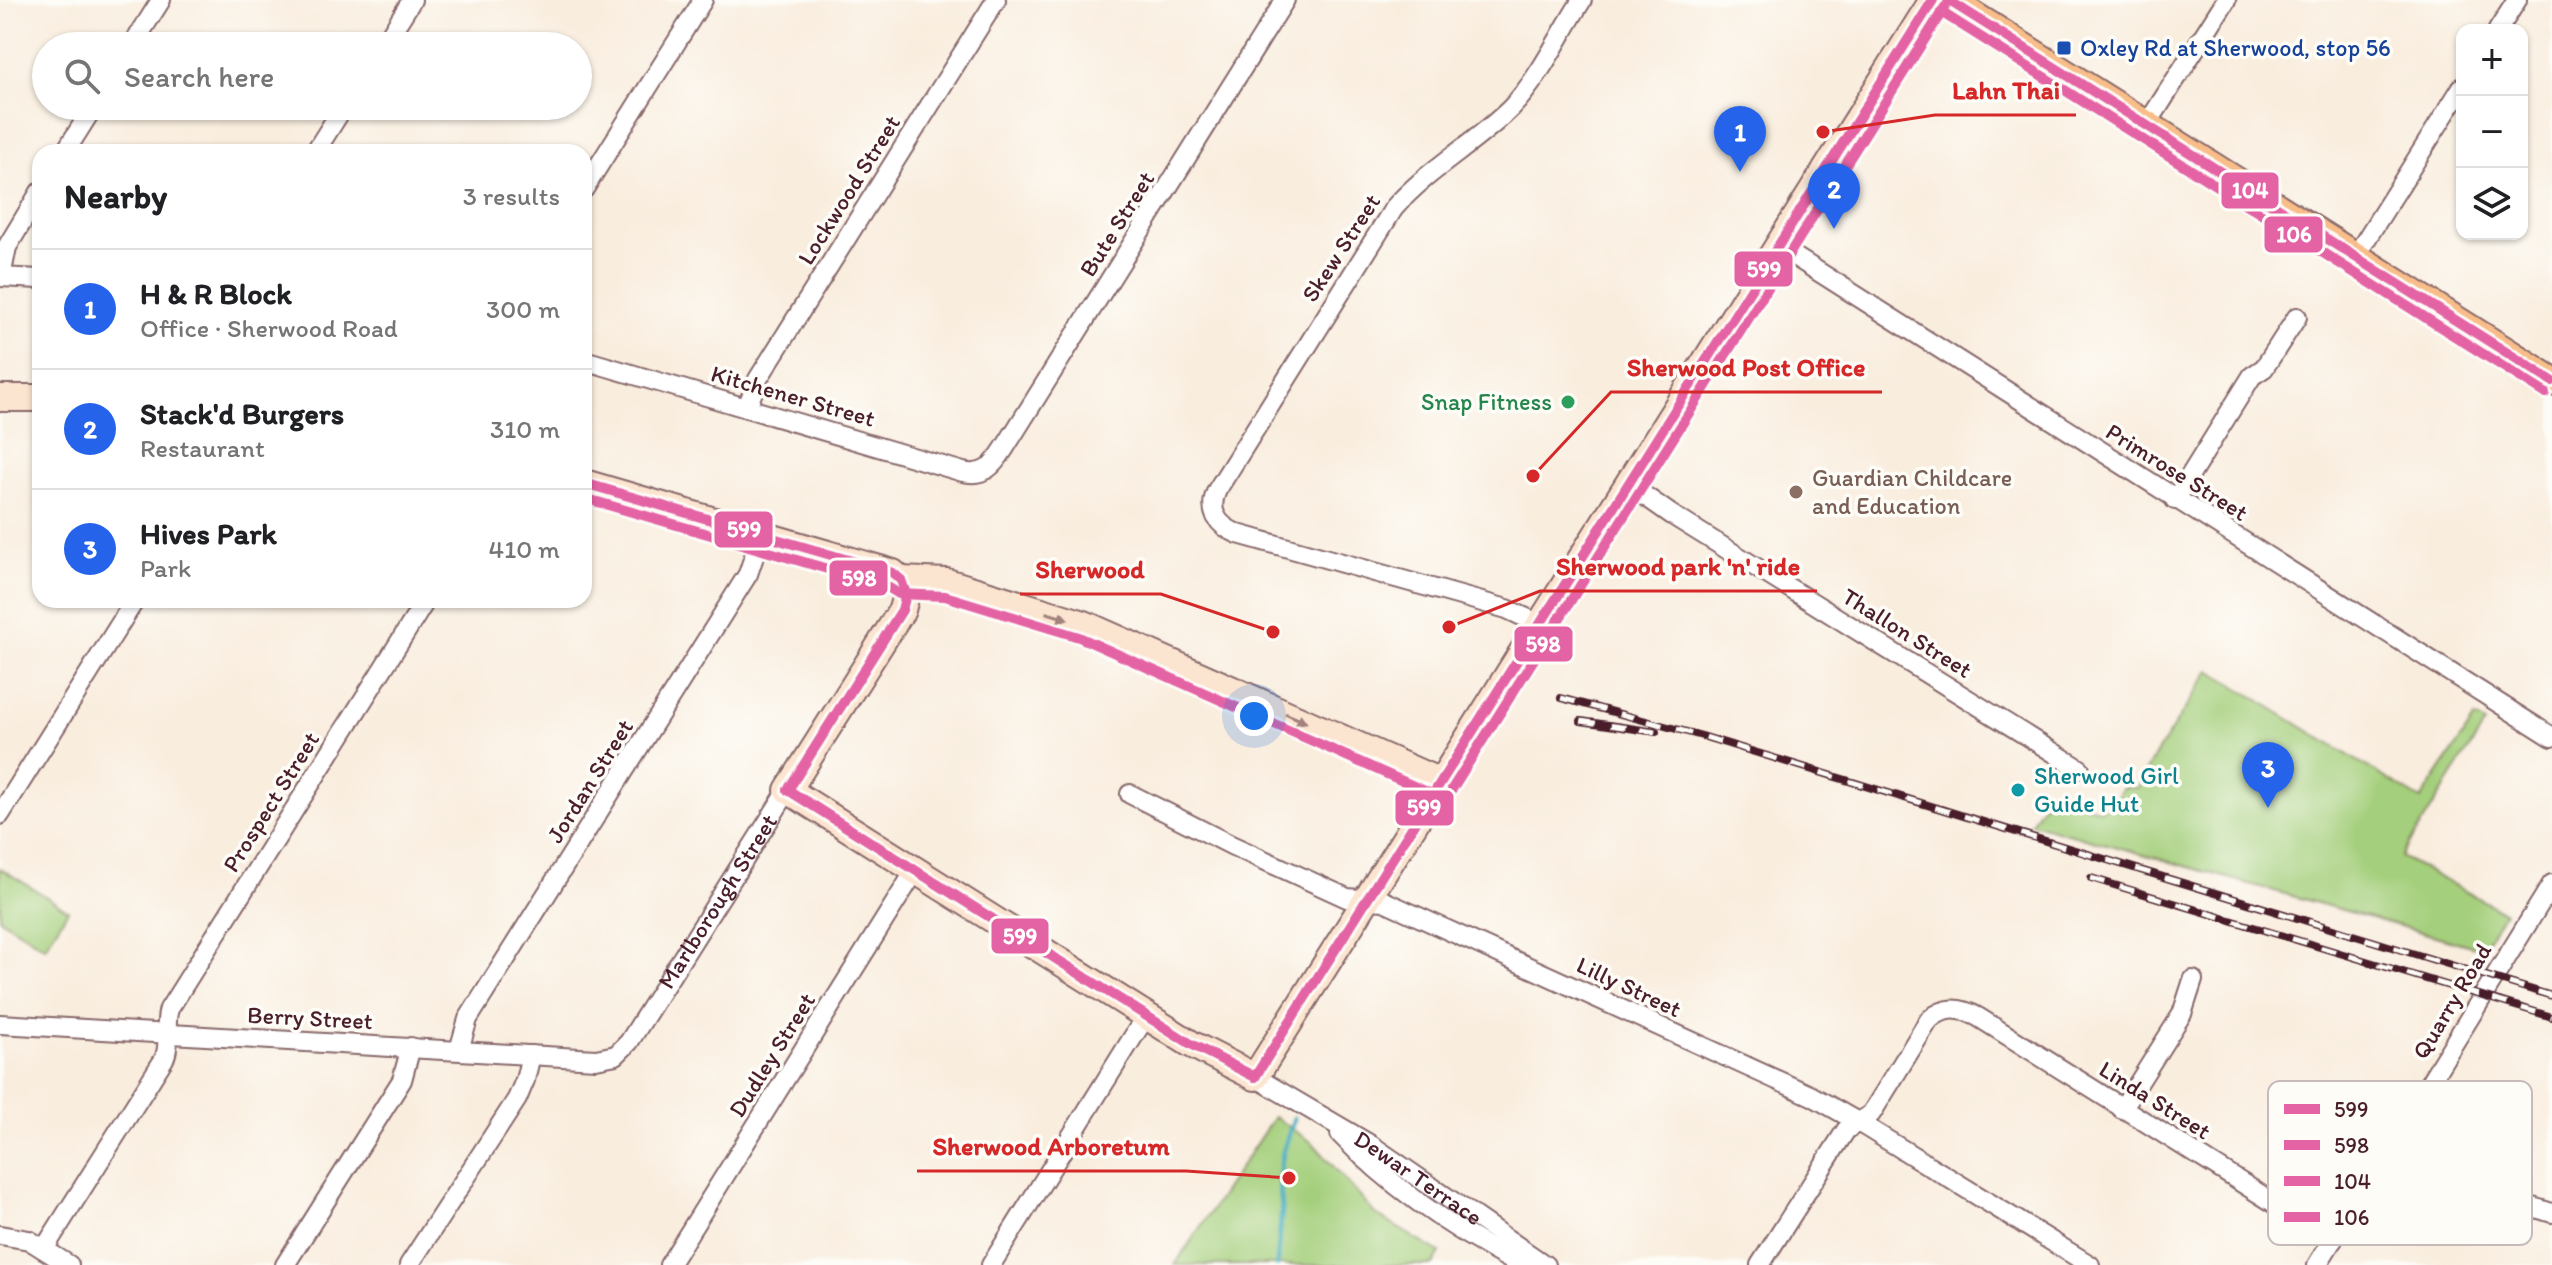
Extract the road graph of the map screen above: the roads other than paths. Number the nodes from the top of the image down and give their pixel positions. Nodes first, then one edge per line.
1 (161, 0) edge
2 (412, 0) edge
3 (703, 0) edge
4 (996, 0) edge
5 (1285, 0) edge
6 (1582, 0) edge
7 (1933, 0) edge
8 (1948, 0) edge
9 (2226, 0) edge
10 (2517, 0) edge
11 (1983, 12) edge
12 (2502, 24) edge
13 (141, 32) edge
14 (392, 32) edge
15 (2456, 96) edge
16 (85, 120) edge
17 (335, 120) edge
18 (2146, 126) junction
19 (70, 144) edge
20 (320, 144) edge
21 (592, 176) edge
22 (32, 205) edge
23 (1778, 246) junction
24 (2355, 257) junction
25 (1, 277) edge
26 (32, 279) edge
27 (2297, 317) dead end
28 (592, 362) edge
29 (2552, 381) edge
30 (0, 398) edge
31 (32, 398) edge
32 (747, 407) junction
33 (987, 470) joint
34 (1628, 484) junction
35 (592, 485) edge
36 (2175, 500) junction
37 (761, 536) junction
38 (901, 580) junction
39 (130, 608) edge
40 (421, 608) edge
41 (1539, 624) junction
42 (2552, 737) edge
43 (2080, 769) dead end
44 (1440, 782) junction
45 (788, 790) junction
46 (1130, 794) dead end
47 (0, 815) edge
48 (915, 871) junction
49 (2552, 884) edge
50 (1366, 900) junction
51 (2193, 980) dead end
52 (1146, 1016) junction
53 (0, 1024) edge
54 (167, 1034) junction
55 (411, 1047) junction
56 (459, 1050) junction
57 (531, 1055) junction
58 (616, 1055) joint
59 (1255, 1077) junction
60 (2431, 1081) edge
61 (2122, 1109) junction
62 (1858, 1122) junction
63 (1330, 1123) junction
64 (2268, 1200) edge
65 (2532, 1207) edge
66 (2552, 1213) edge
67 (0, 1235) edge
68 (2330, 1245) edge
69 (44, 1249) junction
70 (288, 1264) edge
71 (69, 1265) edge
72 (409, 1265) edge
73 (669, 1265) edge
74 (991, 1265) edge
75 (1520, 1265) edge
76 (1545, 1265) edge
77 (1760, 1265) edge
78 (2090, 1265) edge
79 (2317, 1265) edge

1 - 13 street
2 - 14 street
3 - 21 street
4 - 32 street, Lockwood Street
5 - 33 street, Bute Street
6 - 41 street, Skew Street
7 - 23 street
8 - 11 main road
9 - 18 street
10 - 12 street
11 - 18 main road
15 - 24 street
16 - 19 street
17 - 20 street
18 - 24 main road
22 - 25 street
23 - 34 street
23 - 36 street, Primrose Street
24 - 29 main road
25 - 26 street
27 - 36 street
28 - 32 street, Kitchener Street
30 - 31 street
32 - 33 street, Kitchener Street
34 - 41 street
34 - 43 street, Thallon Street
35 - 37 street
36 - 42 street, Primrose Street
37 - 38 street
37 - 56 street, Jordan Street
38 -> 44 street
38 - 45 street, Marlborough Street
39 - 47 street
40 - 54 street, Prospect Street
41 - 44 street
44 - 50 street
45 - 48 street, Dewar Terrace
45 - 58 street, Marlborough Street
46 - 50 street, Lilly Street
48 - 52 street, Dewar Terrace
48 - 73 street, Dudley Street
49 - 60 street, Quarry Road
50 - 59 street
50 - 62 street, Lilly Street
51 - 61 street
52 - 59 street, Dewar Terrace
52 - 74 street
53 - 54 street, Berry Street
54 - 55 street, Berry Street
54 - 69 street, Prospect Street
55 - 56 street, Berry Street
55 - 70 street
56 - 57 street, Berry Street
57 - 58 street, Berry Street
57 - 72 street
59 - 63 street, Dewar Terrace
61 - 62 street, Linda Street
61 - 64 street, Linda Street
62 - 77 street
62 - 78 street, Lilly Street
63 - 75 street, Dewar Terrace
63 - 76 street, Dewar Terrace
65 - 66 street
67 - 69 street
68 - 79 street, Quarry Road
69 - 71 street

